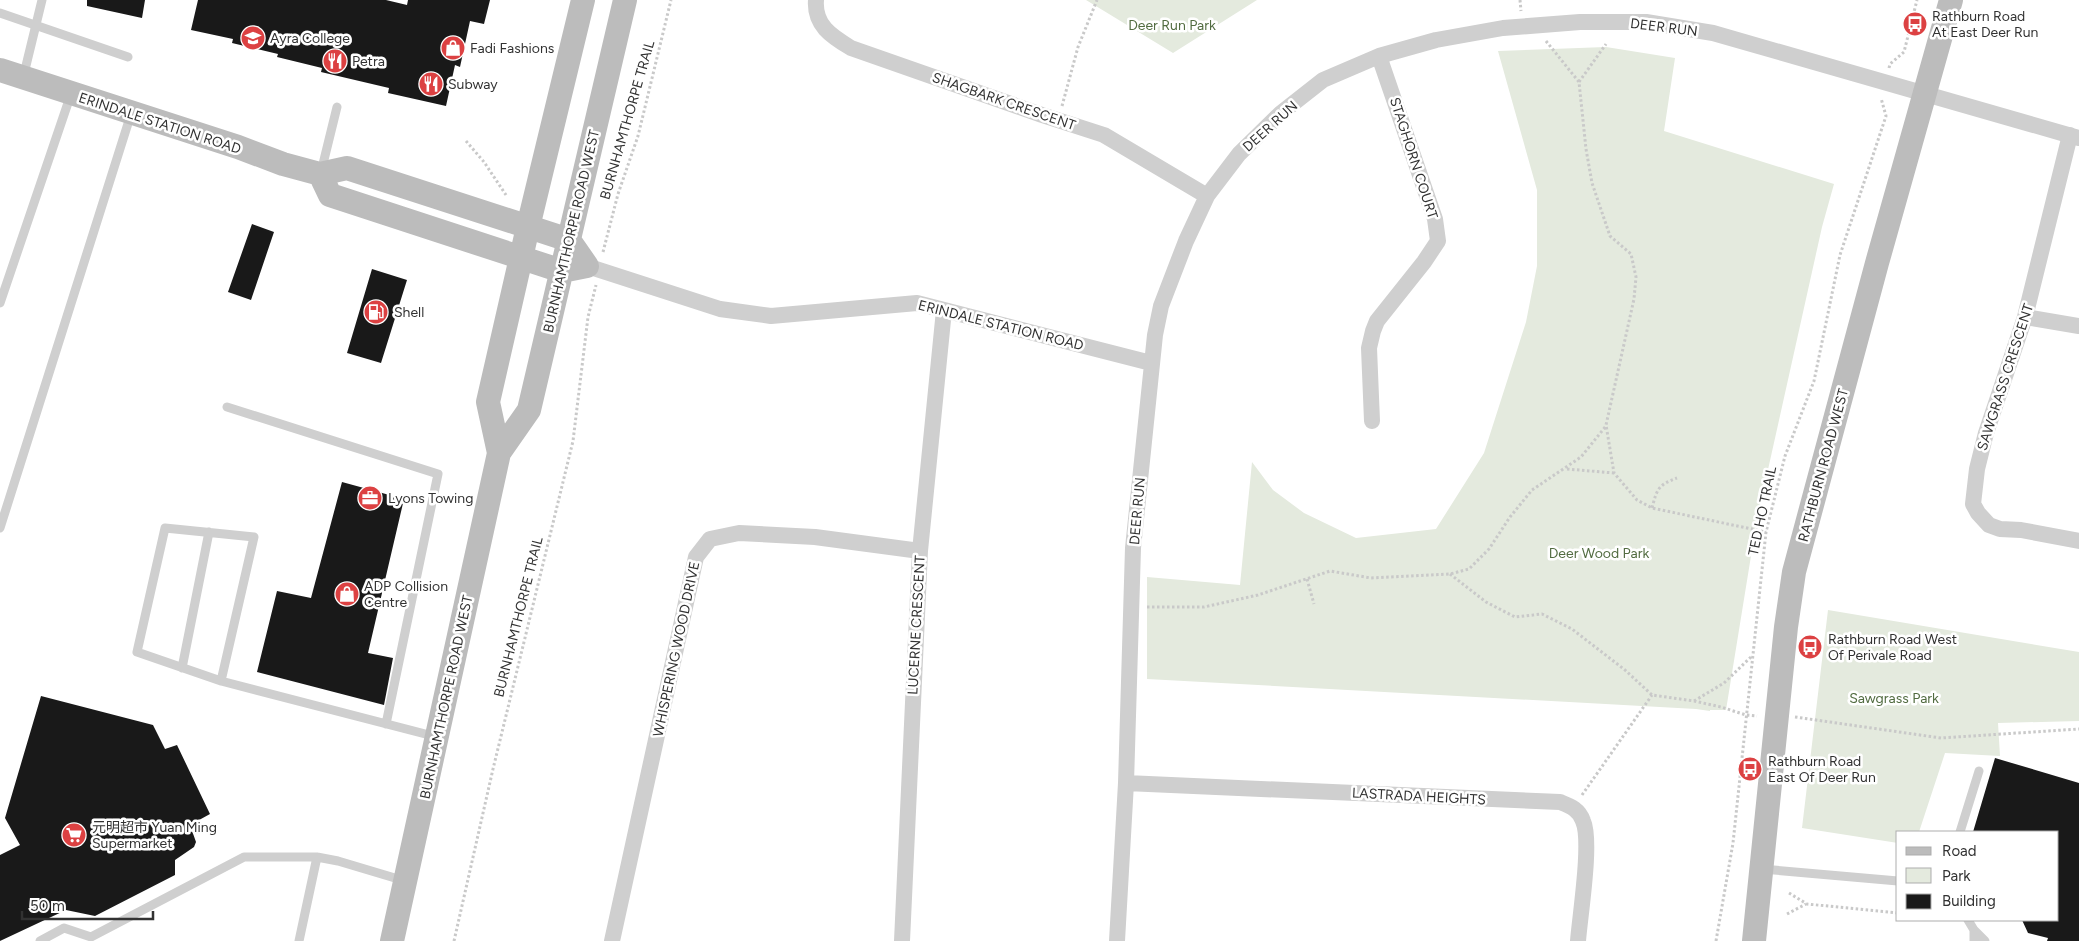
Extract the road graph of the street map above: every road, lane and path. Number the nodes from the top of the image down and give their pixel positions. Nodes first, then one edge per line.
1 (42, 0) edge
2 (583, 0) edge
3 (625, 0) edge
4 (671, 0) edge
5 (816, 0) edge
6 (1096, 0) edge
7 (1917, 0) edge
8 (1951, 0) edge
9 (0, 13) edge
10 (36, 25) junction
11 (1533, 25) junction
12 (1606, 44) dead end
13 (1379, 56) junction
14 (128, 57) dead end
15 (1890, 64) dead end
16 (0, 70) edge
17 (23, 78) junction
18 (1579, 82) junction
19 (1925, 92) junction
20 (71, 94) junction
21 (1881, 100) dead end
22 (337, 107) dead end
23 (131, 114) junction
24 (1058, 120) junction
25 (2075, 137) edge
26 (466, 141) dead end
27 (320, 174) junction
28 (506, 195) dead end
29 (1207, 196) junction
30 (528, 227) junction
31 (569, 240) junction
32 (604, 246) dead end
33 (521, 258) junction
34 (587, 266) junction
35 (562, 272) junction
36 (593, 297) dead end
37 (0, 303) edge
38 (944, 310) junction
39 (2025, 317) junction
40 (2079, 326) edge
41 (1151, 364) junction
42 (227, 407) dead end
43 (1372, 421) dead end
44 (1606, 425) junction
45 (499, 453) junction
46 (1566, 469) junction
47 (1614, 473) junction
48 (1677, 478) dead end
49 (1652, 508) junction
50 (0, 528) edge
51 (209, 532) junction
52 (1766, 532) junction
53 (2079, 541) edge
54 (920, 551) junction
55 (1450, 574) junction
56 (1307, 579) junction
57 (1314, 604) dead end
58 (1132, 607) junction
59 (1752, 656) junction
60 (182, 668) junction
61 (221, 681) junction
62 (1652, 695) junction
63 (1694, 701) junction
64 (1746, 715) junction
65 (1759, 716) dead end
66 (1797, 717) dead end
67 (386, 724) junction
68 (2079, 729) edge
69 (437, 737) junction
70 (1979, 771) dead end
71 (1126, 784) junction
72 (1574, 807) junction
73 (1960, 831) edge
74 (317, 857) junction
75 (1762, 869) junction
76 (405, 882) junction
77 (1896, 882) edge
78 (1789, 893) dead end
79 (1807, 904) junction
80 (1896, 913) edge
81 (1787, 914) dead end
82 (1969, 921) edge
83 (1974, 930) junction
84 (40, 941) edge
85 (299, 941) edge
86 (392, 941) edge
87 (454, 941) edge
88 (612, 941) edge
89 (902, 941) edge
90 (1117, 941) edge
91 (1578, 941) edge
92 (1716, 941) edge
93 (1754, 941) edge
94 (1974, 941) edge
95 (1985, 941) edge

1 - 10 lane
2 - 30 street, BURNHAMTHORPE ROAD WEST
3 - 31 street, BURNHAMTHORPE ROAD WEST
4 - 32 path, BURNHAMTHORPE TRAIL
5 - 24 street, SHAGBARK CRESCENT
6 - 24 path
7 - 15 path
8 - 19 street, RATHBURN ROAD WEST
9 - 10 lane
10 - 14 lane
10 - 17 lane
11 - 13 street, DEER RUN
11 - 18 path
11 - 19 street, DEER RUN
12 - 18 path
13 - 29 street, DEER RUN
13 - 43 street, STAGHORN COURT
16 - 17 street, ERINDALE STATION ROAD
17 - 20 street, ERINDALE STATION ROAD
18 - 44 path
19 - 25 street, DEER RUN
19 - 75 street, RATHBURN ROAD WEST
20 - 23 street, ERINDALE STATION ROAD
20 - 37 lane
21 - 52 path, TED HO TRAIL
22 - 27 lane
23 - 27 street, ERINDALE STATION ROAD
23 - 50 lane
24 - 29 street, SHAGBARK CRESCENT
25 - 39 street, SAWGRASS CRESCENT
26 - 28 path
27 - 30 street, ERINDALE STATION ROAD
27 - 33 street
29 - 41 street, DEER RUN
30 - 31 street, ERINDALE STATION ROAD
30 - 33 street, BURNHAMTHORPE ROAD WEST
31 - 34 street
31 - 35 street, BURNHAMTHORPE ROAD WEST
33 - 35 street
33 - 45 street, BURNHAMTHORPE ROAD WEST
34 - 35 street
34 - 38 street, ERINDALE STATION ROAD
35 - 45 street, BURNHAMTHORPE ROAD WEST
36 - 87 path, BURNHAMTHORPE TRAIL
38 - 41 street, ERINDALE STATION ROAD
38 - 54 street, LUCERNE CRESCENT
39 - 40 street
39 - 53 street, SAWGRASS CRESCENT
41 - 58 street, DEER RUN
42 - 67 lane
44 - 46 path
44 - 47 path
45 - 69 street, BURNHAMTHORPE ROAD WEST
46 - 47 path
46 - 55 path
47 - 49 path
48 - 49 path
49 - 52 path
51 - 60 lane
51 - 60 lane
51 - 61 lane
52 - 59 path, TED HO TRAIL
54 - 88 street, WHISPERING WOOD DRIVE
54 - 89 street, LUCERNE CRESCENT
55 - 56 path
55 - 62 path
56 - 57 path
56 - 58 path
58 - 71 street, DEER RUN
59 - 63 path
59 - 64 path, TED HO TRAIL
60 - 61 lane
61 - 67 lane
62 - 63 path
62 - 72 path
63 - 64 path
64 - 65 path
64 - 92 path, TED HO TRAIL
66 - 68 path
67 - 69 lane
69 - 76 street, BURNHAMTHORPE ROAD WEST
70 - 73 lane
71 - 72 street, LASTRADA HEIGHTS
71 - 90 street, DEER RUN
72 - 91 street
74 - 76 lane
74 - 84 lane
74 - 85 lane
75 - 77 lane
75 - 93 street, RATHBURN ROAD WEST
76 - 86 street, BURNHAMTHORPE ROAD WEST
78 - 79 path
79 - 80 path
79 - 81 path
82 - 83 lane
83 - 94 lane
83 - 95 lane

